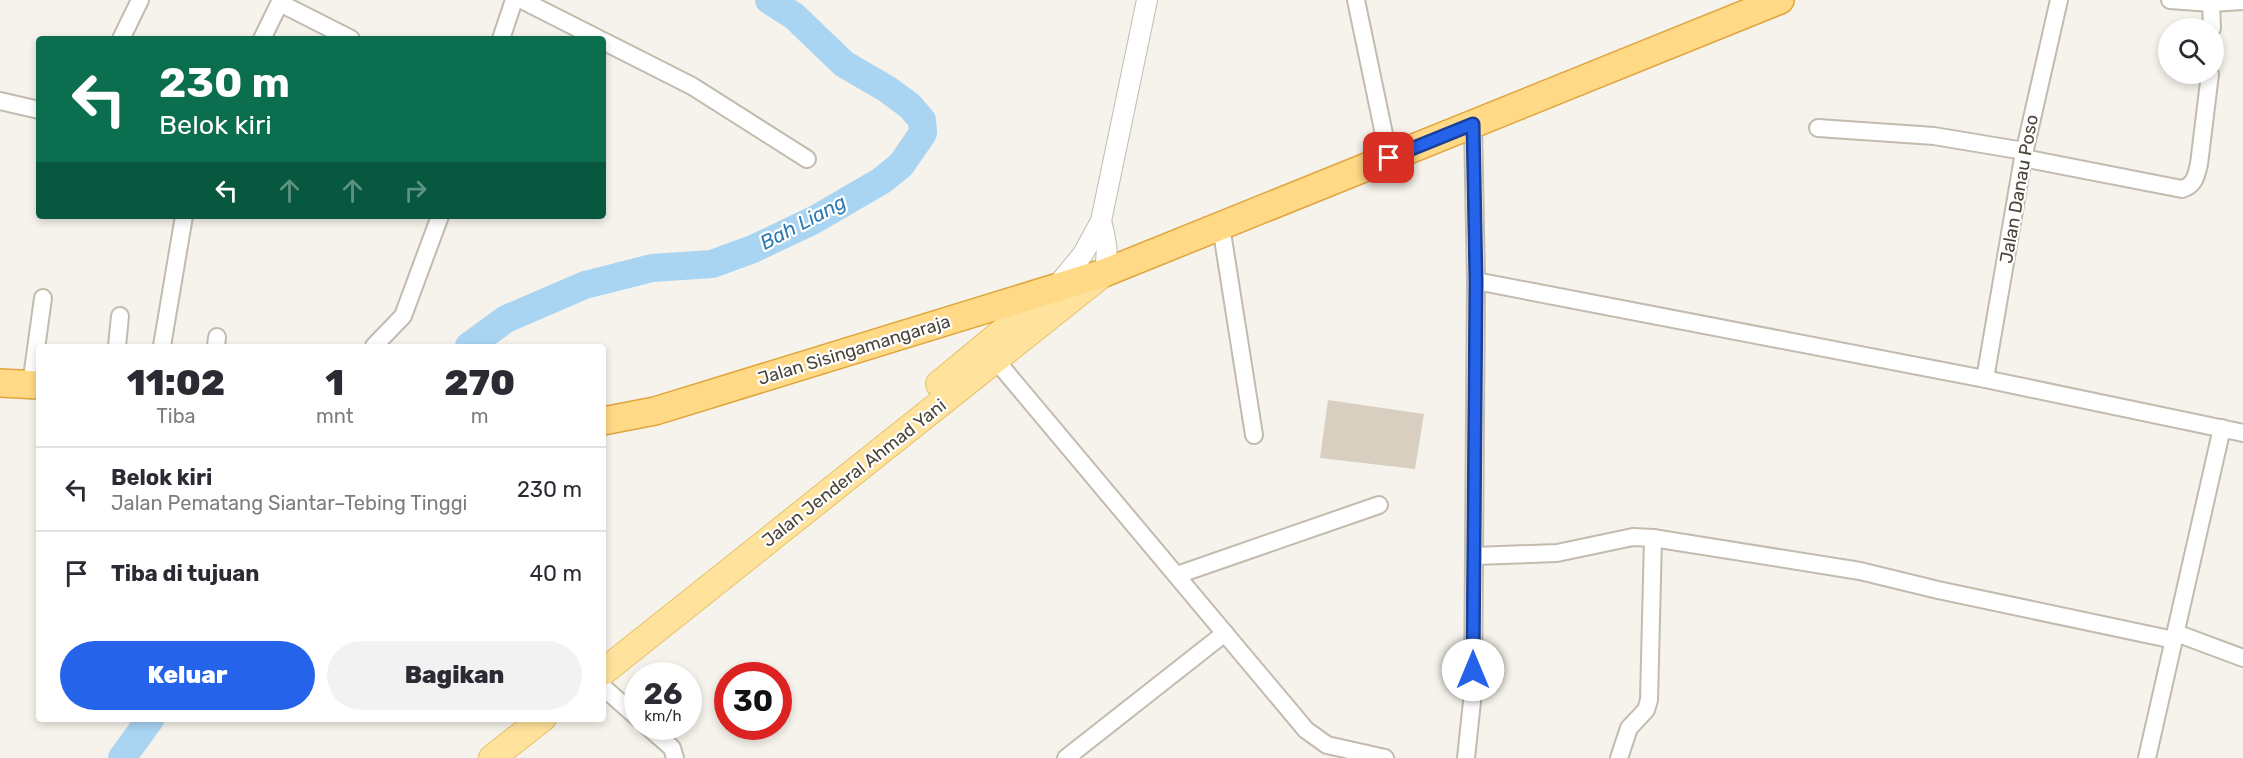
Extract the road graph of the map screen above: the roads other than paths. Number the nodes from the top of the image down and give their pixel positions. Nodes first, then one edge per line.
1 (140, 0) edge
2 (514, 0) edge
3 (522, 0) edge
4 (1147, 0) edge
5 (1356, 0) edge
6 (1780, 0) edge
7 (2059, 0) edge
8 (2170, 0) edge
9 (2243, 1) edge
10 (280, 2) edge
11 (2211, 3) junction
12 (2211, 18) edge
13 (122, 36) edge
14 (263, 36) edge
15 (345, 36) edge
16 (502, 36) edge
17 (593, 36) edge
18 (606, 43) edge
19 (2209, 84) edge
20 (0, 101) edge
21 (36, 109) edge
22 (1473, 124) junction
23 (1818, 128) dead end
24 (2024, 154) junction
25 (1389, 158) junction
26 (807, 159) dead end
27 (183, 219) edge
28 (439, 219) edge
29 (1101, 221) junction
30 (1221, 226) junction
31 (1104, 273) junction
32 (1476, 281) junction
33 (1056, 288) junction
34 (43, 297) dead end
35 (120, 316) dead end
36 (39, 344) edge
37 (117, 344) edge
38 (162, 344) edge
39 (376, 344) edge
40 (991, 354) junction
41 (1985, 379) junction
42 (0, 383) edge
43 (35, 385) edge
44 (606, 420) edge
45 (2222, 428) junction
46 (2243, 433) edge
47 (1254, 435) dead end
48 (1379, 505) dead end
49 (1653, 538) junction
50 (1474, 556) junction
51 (1177, 574) junction
52 (1225, 633) junction
53 (2175, 636) junction
54 (606, 654) edge
55 (2243, 658) edge
56 (606, 670) edge
57 (606, 690) edge
58 (624, 706) edge
59 (521, 722) edge
60 (538, 722) edge
61 (663, 740) edge
62 (477, 758) edge
63 (492, 758) edge
64 (675, 758) edge
65 (1066, 758) edge
66 (1385, 758) edge
67 (1466, 758) edge
68 (1619, 758) edge
69 (2147, 758) edge

1 - 13 street
2 - 16 street
3 - 17 street
4 - 29 street
5 - 25 street
6 - 22 highway, Jalan Sisingamangaraja
7 - 24 street, Jalan Danau Poso
8 - 11 street
9 - 11 street
10 - 14 street
10 - 15 street
11 - 12 street
18 - 26 street
19 - 24 street
20 - 21 street
22 - 25 highway, Jalan Sisingamangaraja
22 - 32 street
23 - 24 street
24 - 41 street, Jalan Danau Poso
25 - 30 highway, Jalan Sisingamangaraja
27 - 38 street
28 - 39 street
29 - 31 street
29 - 33 street
30 - 31 highway, Jalan Sisingamangaraja
30 - 47 street
31 - 33 highway, Jalan Sisingamangaraja
31 - 40 main road, Jalan Jenderal Ahmad Yani
32 - 41 street
32 - 50 street
33 - 40 main road, Jalan Jenderal Ahmad Yani
33 - 44 highway, Jalan Sisingamangaraja
34 - 36 street
35 - 37 street
40 - 51 street
40 - 54 main road, Jalan Jenderal Ahmad Yani
40 - 56 main road, Jalan Jenderal Ahmad Yani
41 - 45 street
42 - 43 highway
45 - 46 street
45 - 53 street
48 - 51 street
49 - 50 street
49 - 53 street
49 - 68 street
50 - 67 street
51 - 52 street
52 - 65 street
52 - 66 street
53 - 55 street
53 - 69 street
57 - 58 street
59 - 62 main road
60 - 63 main road
61 - 64 street

